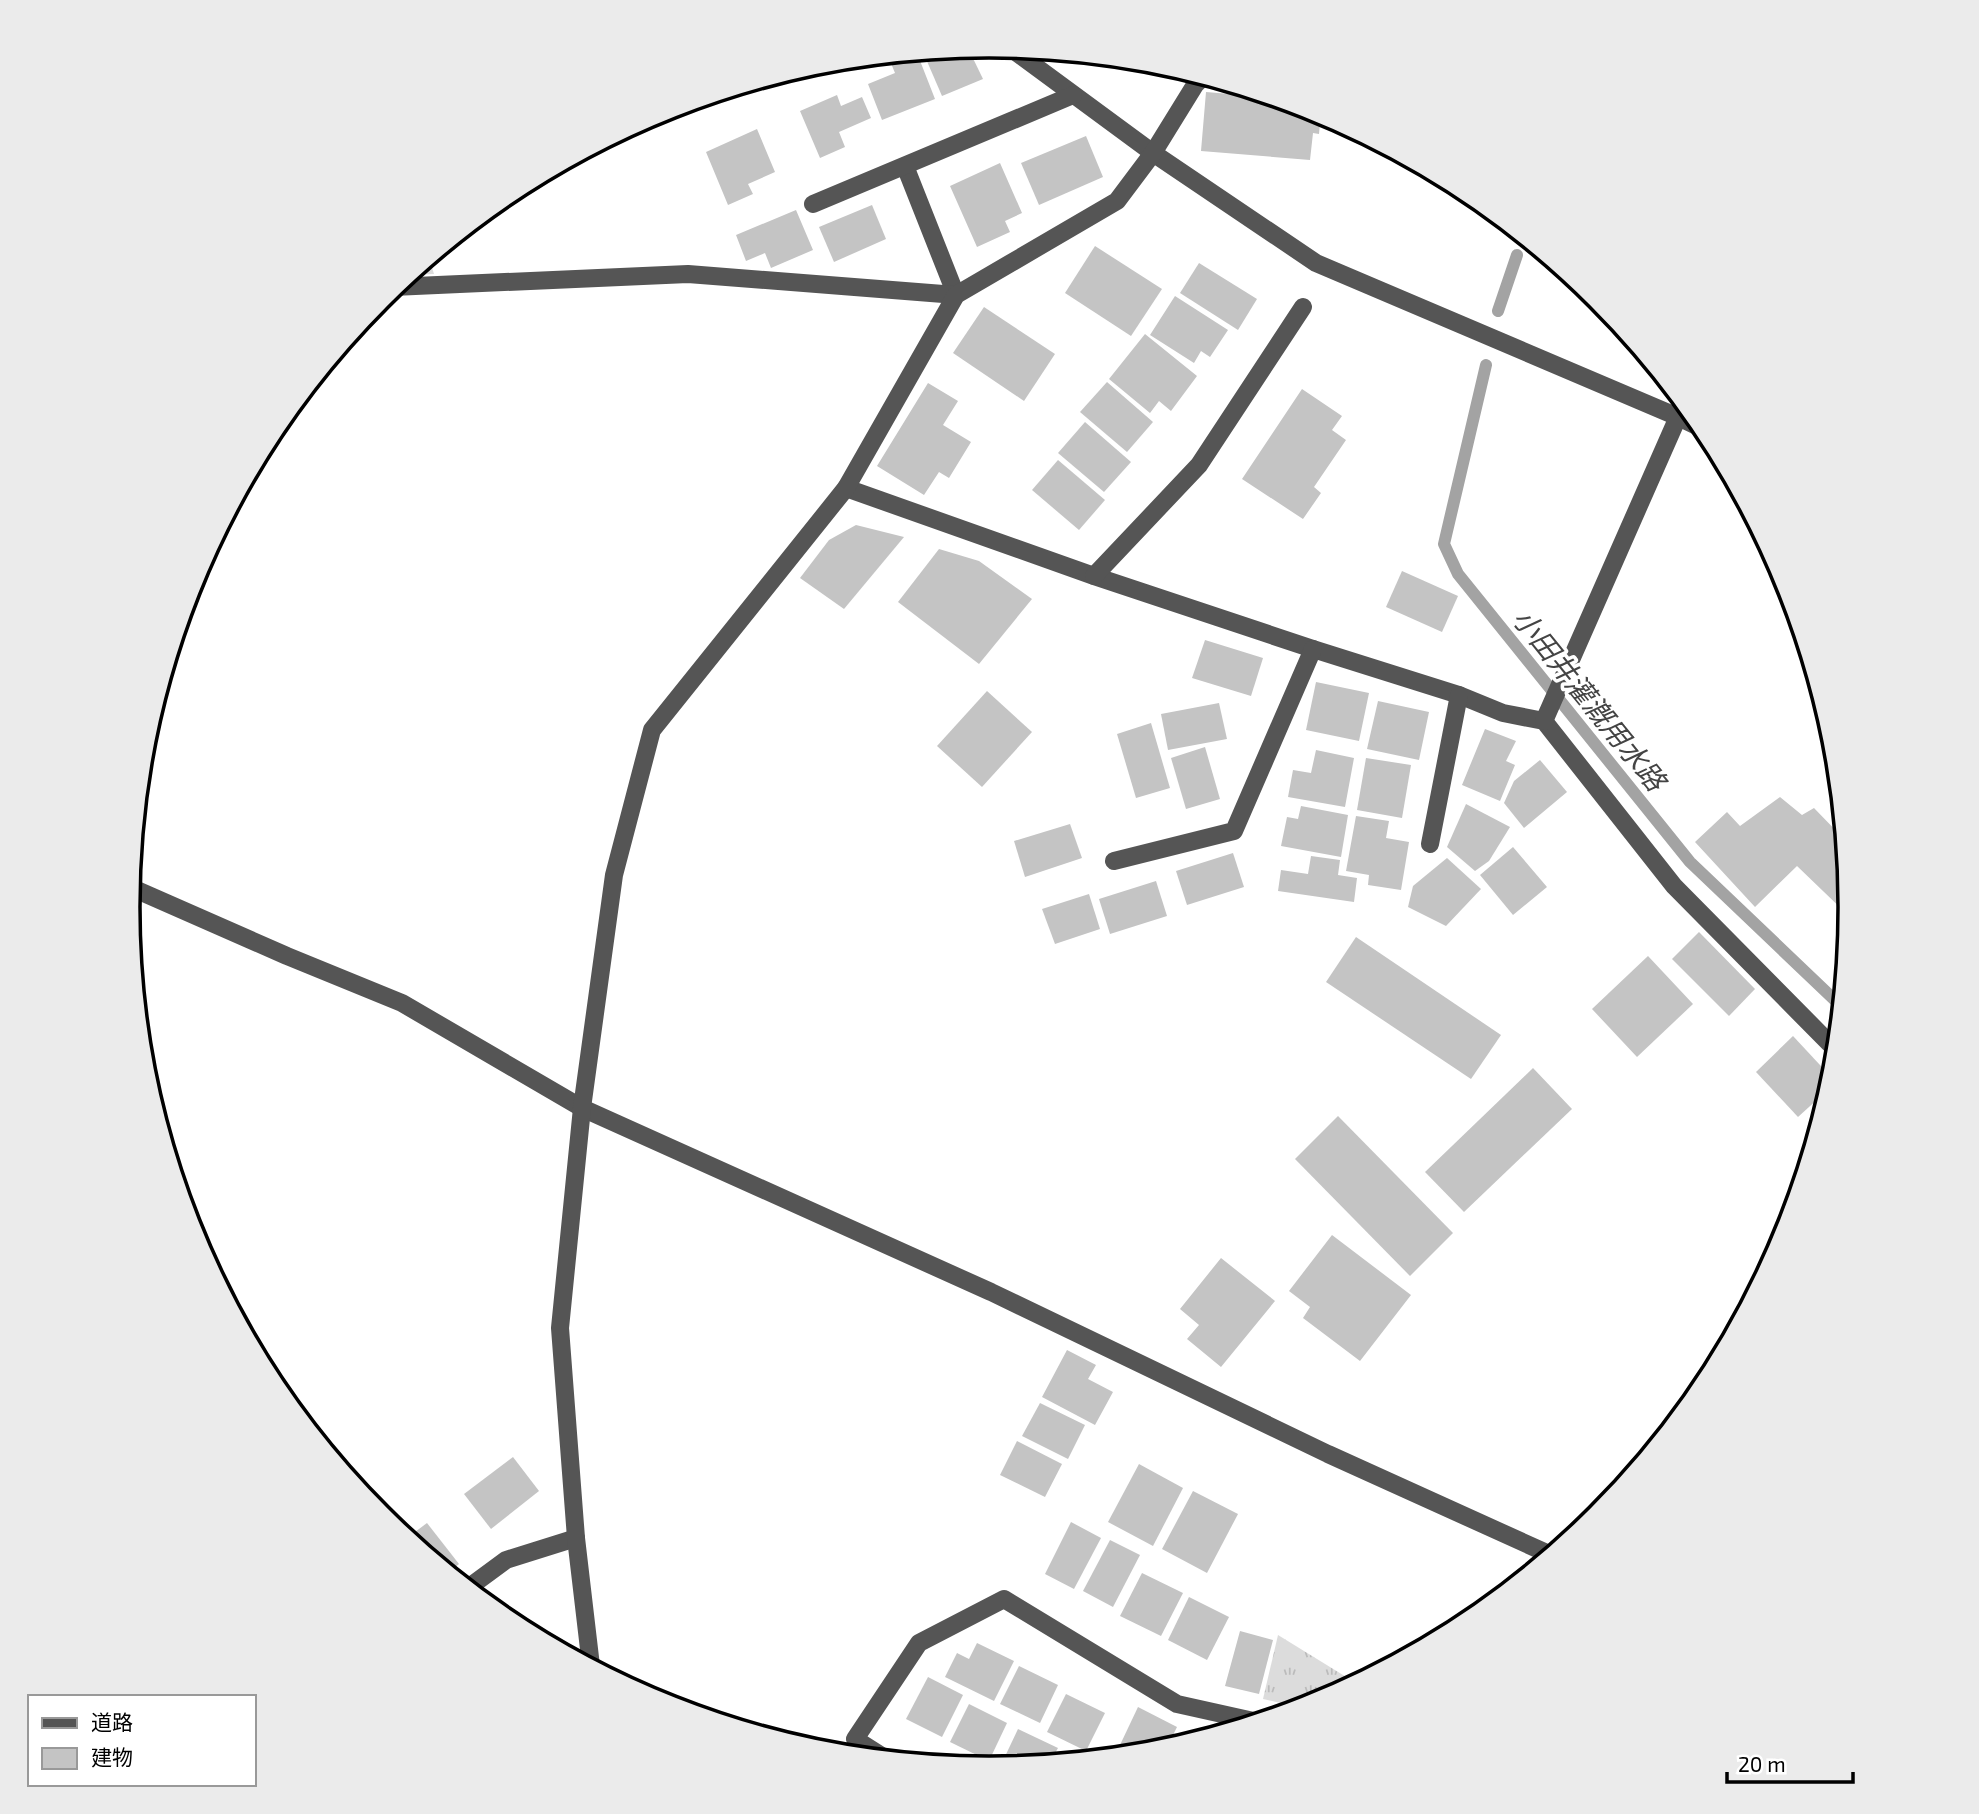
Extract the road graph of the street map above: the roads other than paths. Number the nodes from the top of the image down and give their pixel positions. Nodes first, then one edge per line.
1 (1025, 59) edge
2 (1196, 84) edge
3 (1073, 95) junction
4 (1153, 153) junction
5 (905, 166) junction
6 (813, 204) dead end
7 (411, 286) edge
8 (956, 295) junction
9 (1303, 307) dead end
10 (1678, 417) junction
11 (1685, 421) edge
12 (846, 488) junction
13 (1094, 576) junction
14 (1313, 649) junction
15 (1459, 695) junction
16 (1547, 716) junction
17 (1430, 844) dead end
18 (1114, 862) dead end
19 (141, 892) edge
20 (1827, 1041) edge
21 (582, 1108) junction
22 (576, 1538) junction
23 (1542, 1551) edge
24 (475, 1583) edge
25 (590, 1656) edge
26 (1239, 1718) edge
27 (867, 1747) edge

1 - 3 street
2 - 4 street
3 - 4 street
3 - 5 street
4 - 8 street
4 - 10 street
5 - 6 street
5 - 8 street
7 - 8 street
8 - 12 street
9 - 13 street
10 - 11 street
10 - 16 street
12 - 13 street
12 - 21 street
13 - 14 street
14 - 15 street
14 - 18 street
15 - 16 street
15 - 17 street
16 - 20 street
19 - 21 street
21 - 22 street
21 - 23 street
22 - 24 street
22 - 25 street
26 - 27 street

